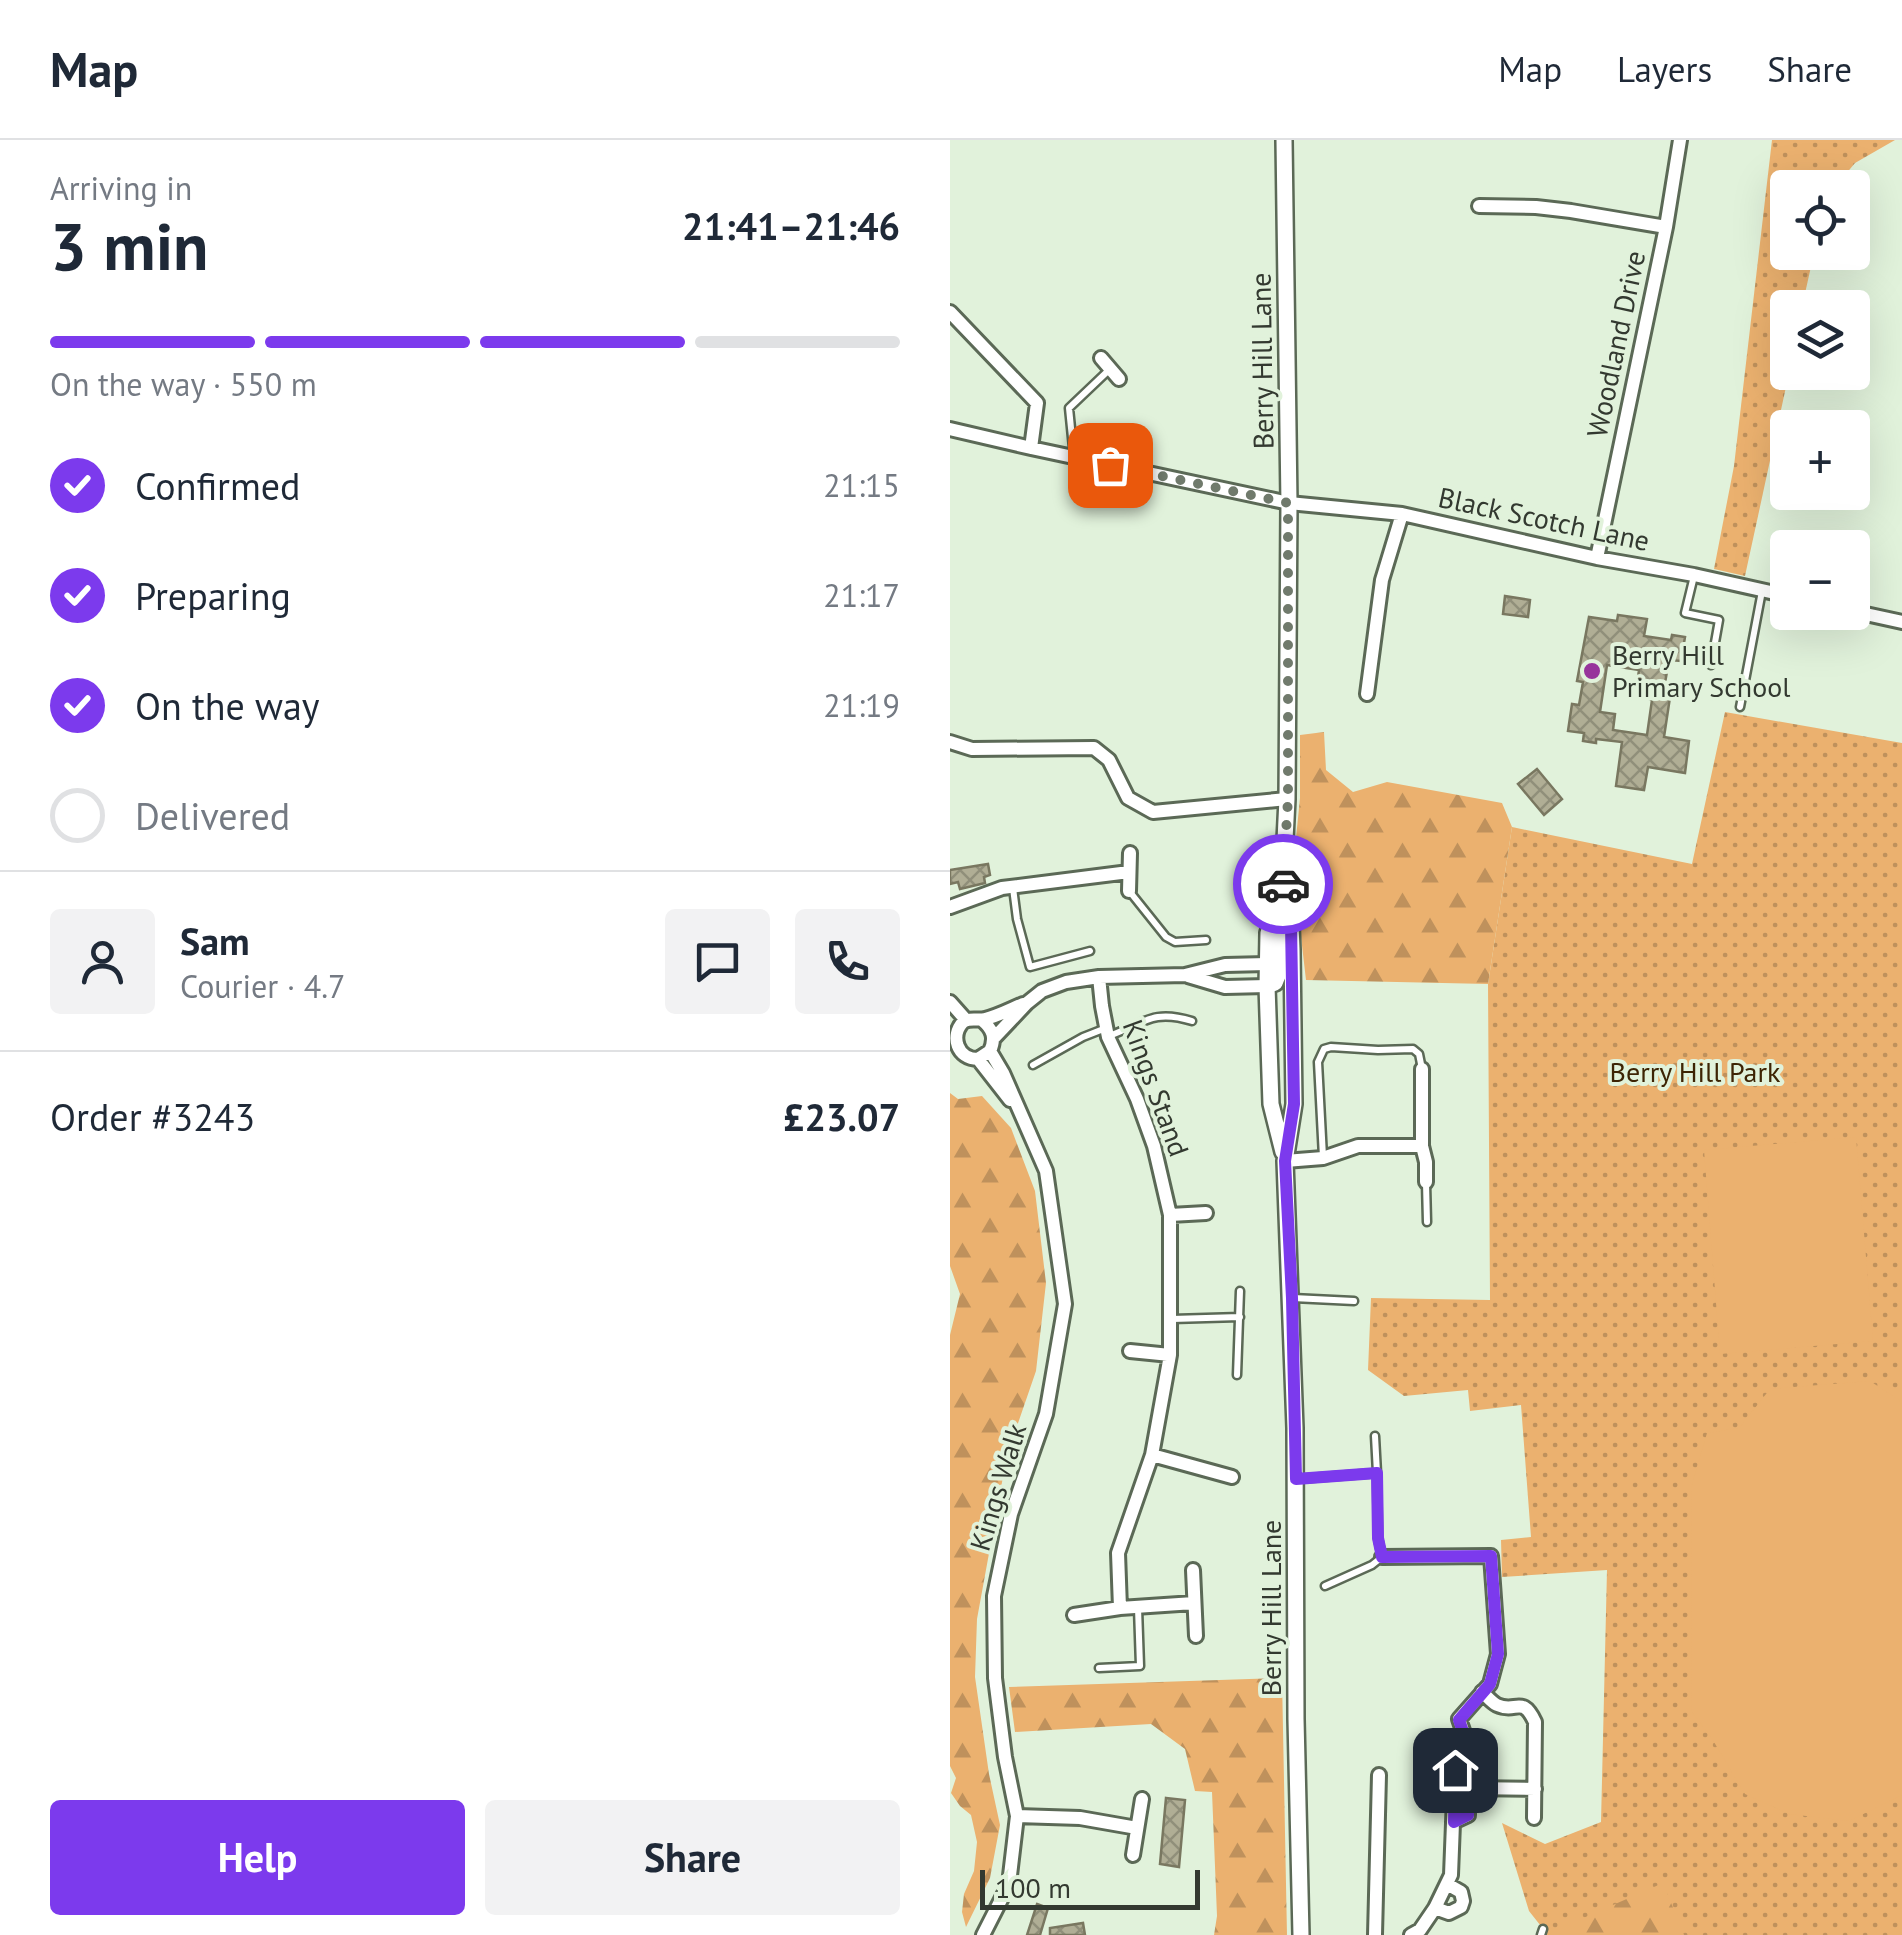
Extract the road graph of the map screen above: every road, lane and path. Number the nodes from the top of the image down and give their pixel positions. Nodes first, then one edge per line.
1 (1284, 140) edge
2 (1680, 140) edge
3 (1479, 206) dead end
4 (1666, 228) junction
5 (950, 312) edge
6 (1110, 368) dead end
7 (950, 429) edge
8 (1031, 448) junction
9 (1074, 458) junction
10 (1288, 503) junction
11 (1402, 514) junction
12 (1597, 558) junction
13 (1694, 575) junction
14 (1762, 590) junction
15 (1770, 592) edge
16 (1870, 615) edge
17 (1902, 622) edge
18 (1711, 665) dead end
19 (1367, 694) dead end
20 (1740, 707) dead end
21 (950, 742) edge
22 (1288, 799) junction
23 (1130, 853) dead end
24 (1129, 872) junction
25 (1012, 886) junction
26 (1130, 892) joint
27 (950, 907) edge
28 (1206, 940) dead end
29 (1090, 951) dead end
30 (1280, 969) junction
31 (1186, 975) junction
32 (1099, 977) junction
33 (1267, 986) junction
34 (950, 1002) edge
35 (1027, 1002) junction
36 (966, 1020) junction
37 (982, 1020) junction
38 (1192, 1021) dead end
39 (952, 1032) edge
40 (1107, 1032) junction
41 (987, 1050) junction
42 (1033, 1065) dead end
43 (1422, 1069) joint
44 (1422, 1146) junction
45 (1323, 1158) junction
46 (1285, 1161) junction
47 (1426, 1182) joint
48 (1206, 1212) dead end
49 (1170, 1215) junction
50 (1427, 1222) dead end
51 (1240, 1291) dead end
52 (1292, 1298) junction
53 (1354, 1301) dead end
54 (1240, 1316) junction
55 (1172, 1319) junction
56 (1130, 1351) dead end
57 (1170, 1355) junction
58 (1237, 1375) dead end
59 (1375, 1436) dead end
60 (1152, 1455) junction
61 (1377, 1473) junction
62 (1232, 1477) dead end
63 (1296, 1479) junction
64 (1382, 1557) junction
65 (1193, 1570) dead end
66 (1325, 1586) dead end
67 (1194, 1603) junction
68 (1138, 1606) junction
69 (1120, 1608) junction
70 (1074, 1614) dead end
71 (1196, 1636) dead end
72 (1099, 1668) dead end
73 (1482, 1692) junction
74 (1455, 1770) dead end
75 (1379, 1775) dead end
76 (1468, 1788) junction
77 (1534, 1789) junction
78 (1142, 1799) dead end
79 (1017, 1816) junction
80 (1534, 1818) dead end
81 (1454, 1822) junction
82 (1137, 1828) junction
83 (1133, 1855) dead end
84 (1447, 1884) junction
85 (1435, 1908) junction
86 (983, 1935) edge
87 (1301, 1935) edge
88 (1375, 1935) edge
89 (1411, 1935) edge

1 - 10 street, Berry Hill Lane
2 - 4 street, Woodland Drive
3 - 4 street
4 - 12 street, Woodland Drive
5 - 8 street
6 - 9 lane
7 - 8 street, Black Scotch Lane
8 - 9 street, Black Scotch Lane
9 - 10 street, Black Scotch Lane
10 - 11 street, Black Scotch Lane
10 - 22 street, Berry Hill Lane
11 - 12 street, Black Scotch Lane
11 - 19 street
12 - 13 street, Black Scotch Lane
13 - 14 street, Black Scotch Lane
13 - 18 lane
14 - 15 street, Black Scotch Lane
14 - 20 lane
16 - 17 street
21 - 22 street
22 - 30 street, Berry Hill Lane
23 - 24 street
24 - 25 street
24 - 26 street
25 - 27 street
25 - 29 lane
26 - 28 lane
30 - 31 street
30 - 33 street, Berry Hill Lane
30 - 46 street, Berry Hill Lane
31 - 32 street
31 - 33 street
32 - 35 street
32 - 40 street, Kings Stand
33 - 46 street, Berry Hill Lane
34 - 36 street
35 - 37 street
35 - 41 street
36 - 37 street
36 - 39 street
37 - 41 street
38 - 40 lane
39 - 41 street
40 - 42 lane
40 - 49 street, Kings Stand
41 - 79 street, Kings Walk
43 - 44 street
43 - 45 lane
44 - 45 street
44 - 47 street
45 - 46 street
46 - 52 street, Berry Hill Lane
47 - 50 lane
48 - 49 street
49 - 55 street, Kings Stand
51 - 54 lane
52 - 53 lane
52 - 63 street, Berry Hill Lane
54 - 55 lane
54 - 58 lane
55 - 57 street, Kings Stand
56 - 57 street
57 - 60 street, Kings Stand
59 - 61 lane
60 - 62 street
60 - 69 street, Kings Stand
61 - 63 lane
61 - 64 lane
63 - 87 street, Berry Hill Lane
64 - 66 lane
64 - 73 street
65 - 67 street
67 - 68 street
67 - 71 street
68 - 69 street
68 - 72 lane
69 - 70 street
73 - 76 street
73 - 77 street
74 - 81 street
75 - 88 street
76 - 77 street
76 - 81 street
77 - 80 street
78 - 82 street
79 - 82 street
79 - 86 street, Kings Walk
81 - 84 street
82 - 83 street
84 - 85 street
84 - 85 street
85 - 89 street

